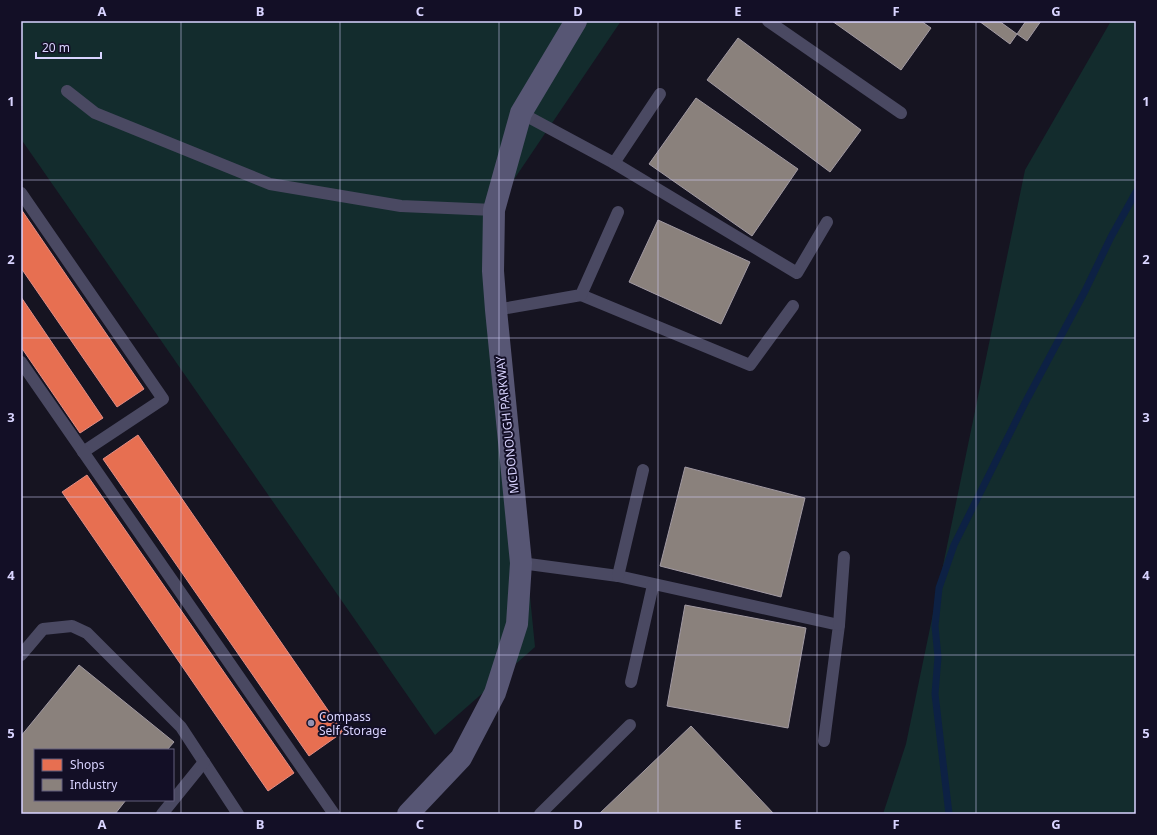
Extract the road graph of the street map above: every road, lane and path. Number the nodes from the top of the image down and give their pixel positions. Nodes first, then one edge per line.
1 (576, 21) edge
2 (768, 21) edge
3 (67, 91) dead end
4 (660, 94) dead end
5 (521, 113) junction
6 (901, 113) dead end
7 (614, 163) junction
8 (21, 193) edge
9 (494, 210) junction
10 (618, 212) dead end
11 (827, 222) dead end
12 (581, 295) junction
13 (793, 306) dead end
14 (496, 310) junction
15 (21, 362) edge
16 (83, 452) junction
17 (643, 470) dead end
18 (844, 557) dead end
19 (521, 563) junction
20 (618, 576) junction
21 (653, 585) junction
22 (839, 625) junction
23 (21, 655) edge
24 (631, 682) dead end
25 (630, 725) dead end
26 (824, 741) dead end
27 (204, 762) junction
28 (174, 799) edge
29 (172, 801) edge
30 (162, 814) edge
31 (238, 814) edge
32 (334, 814) edge
33 (409, 814) edge
34 (540, 814) edge

1 - 5 street, MCDONOUGH PARKWAY
2 - 6 lane
3 - 9 lane
4 - 7 lane
5 - 7 lane
5 - 9 street, MCDONOUGH PARKWAY
7 - 11 lane
8 - 16 lane
9 - 14 street, MCDONOUGH PARKWAY
10 - 12 lane
12 - 13 lane
12 - 14 lane
14 - 19 street, MCDONOUGH PARKWAY
15 - 16 lane
16 - 32 lane
17 - 20 lane
18 - 22 lane
19 - 20 lane
19 - 33 street, MCDONOUGH PARKWAY
20 - 21 lane
21 - 22 lane
21 - 24 lane
22 - 26 lane
23 - 27 lane
25 - 34 lane
27 - 28 lane
27 - 31 lane
29 - 30 lane

